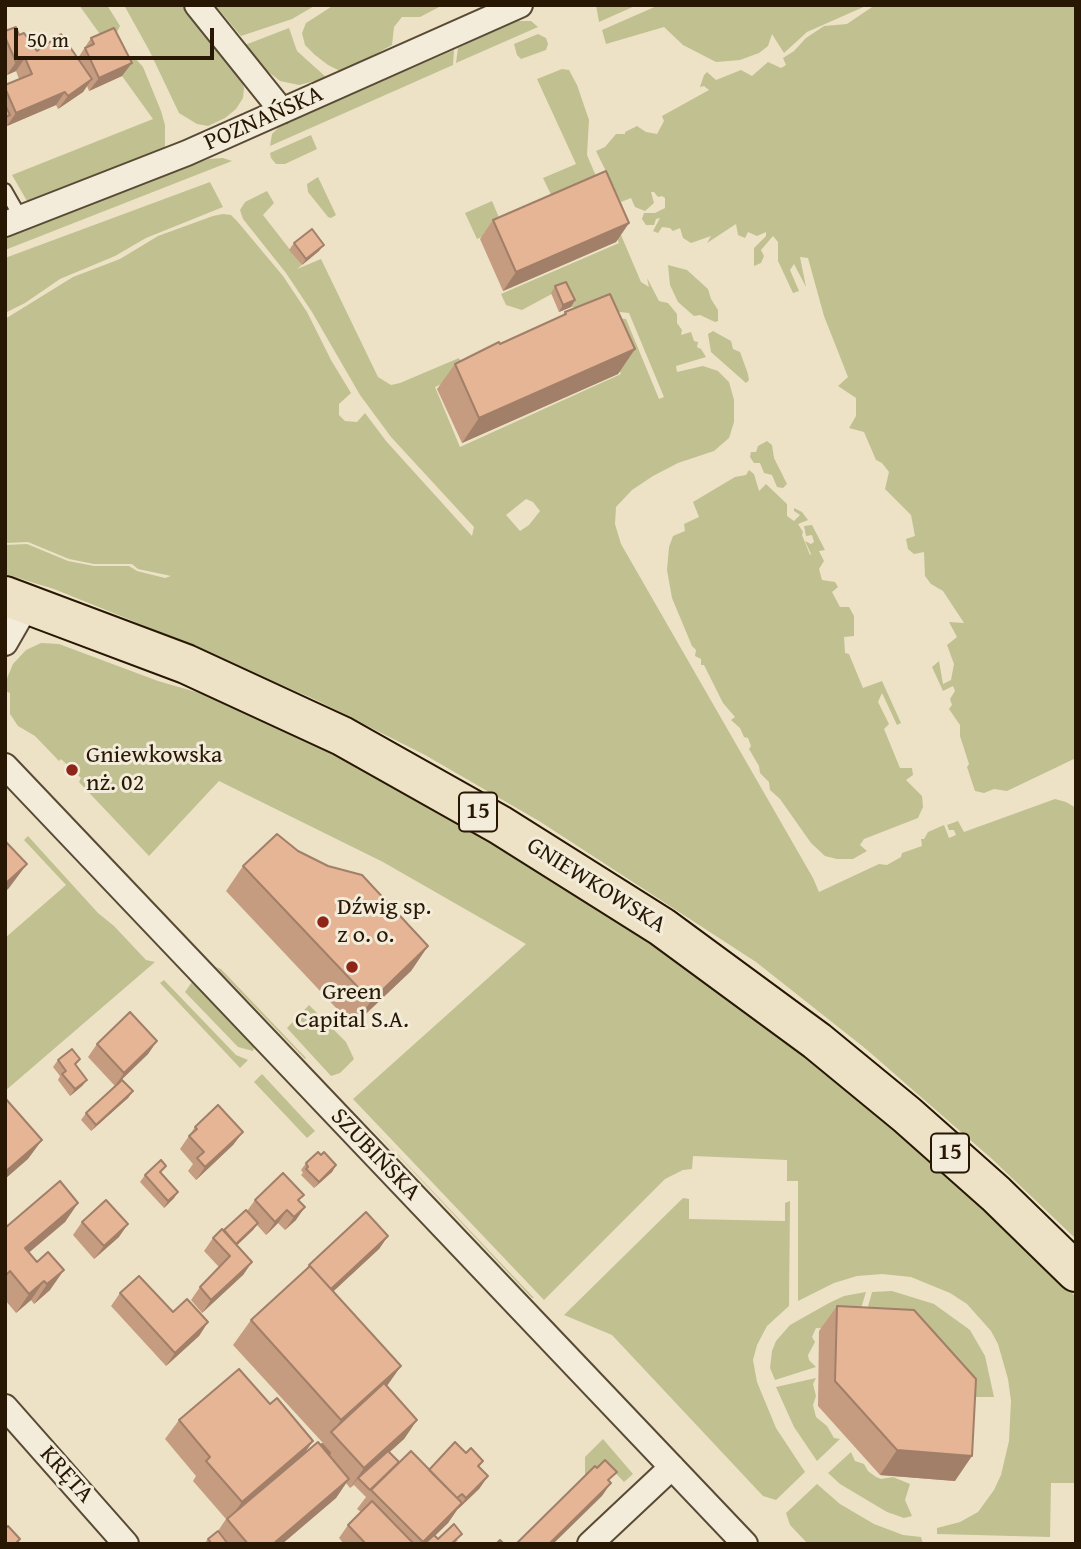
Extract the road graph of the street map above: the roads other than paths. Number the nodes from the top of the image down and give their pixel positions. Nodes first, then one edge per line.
1 (197, 5) edge
2 (520, 5) edge
3 (282, 111) junction
4 (5, 190) edge
5 (13, 221) edge
6 (16, 599) edge
7 (5, 643) edge
8 (5, 766) edge
9 (1076, 1272) edge
10 (5, 1407) edge
11 (672, 1467) junction
12 (126, 1544) edge
13 (590, 1544) edge
14 (744, 1544) edge

1 - 3 street
2 - 3 street, POZNAŃSKA
3 - 5 street, POZNAŃSKA
4 - 5 lane
6 - 7 street
6 - 9 main road, GNIEWKOWSKA / 15
8 - 11 street, SZUBIŃSKA
10 - 12 street, KRĘTA
11 - 13 street
11 - 14 street, SZUBIŃSKA

